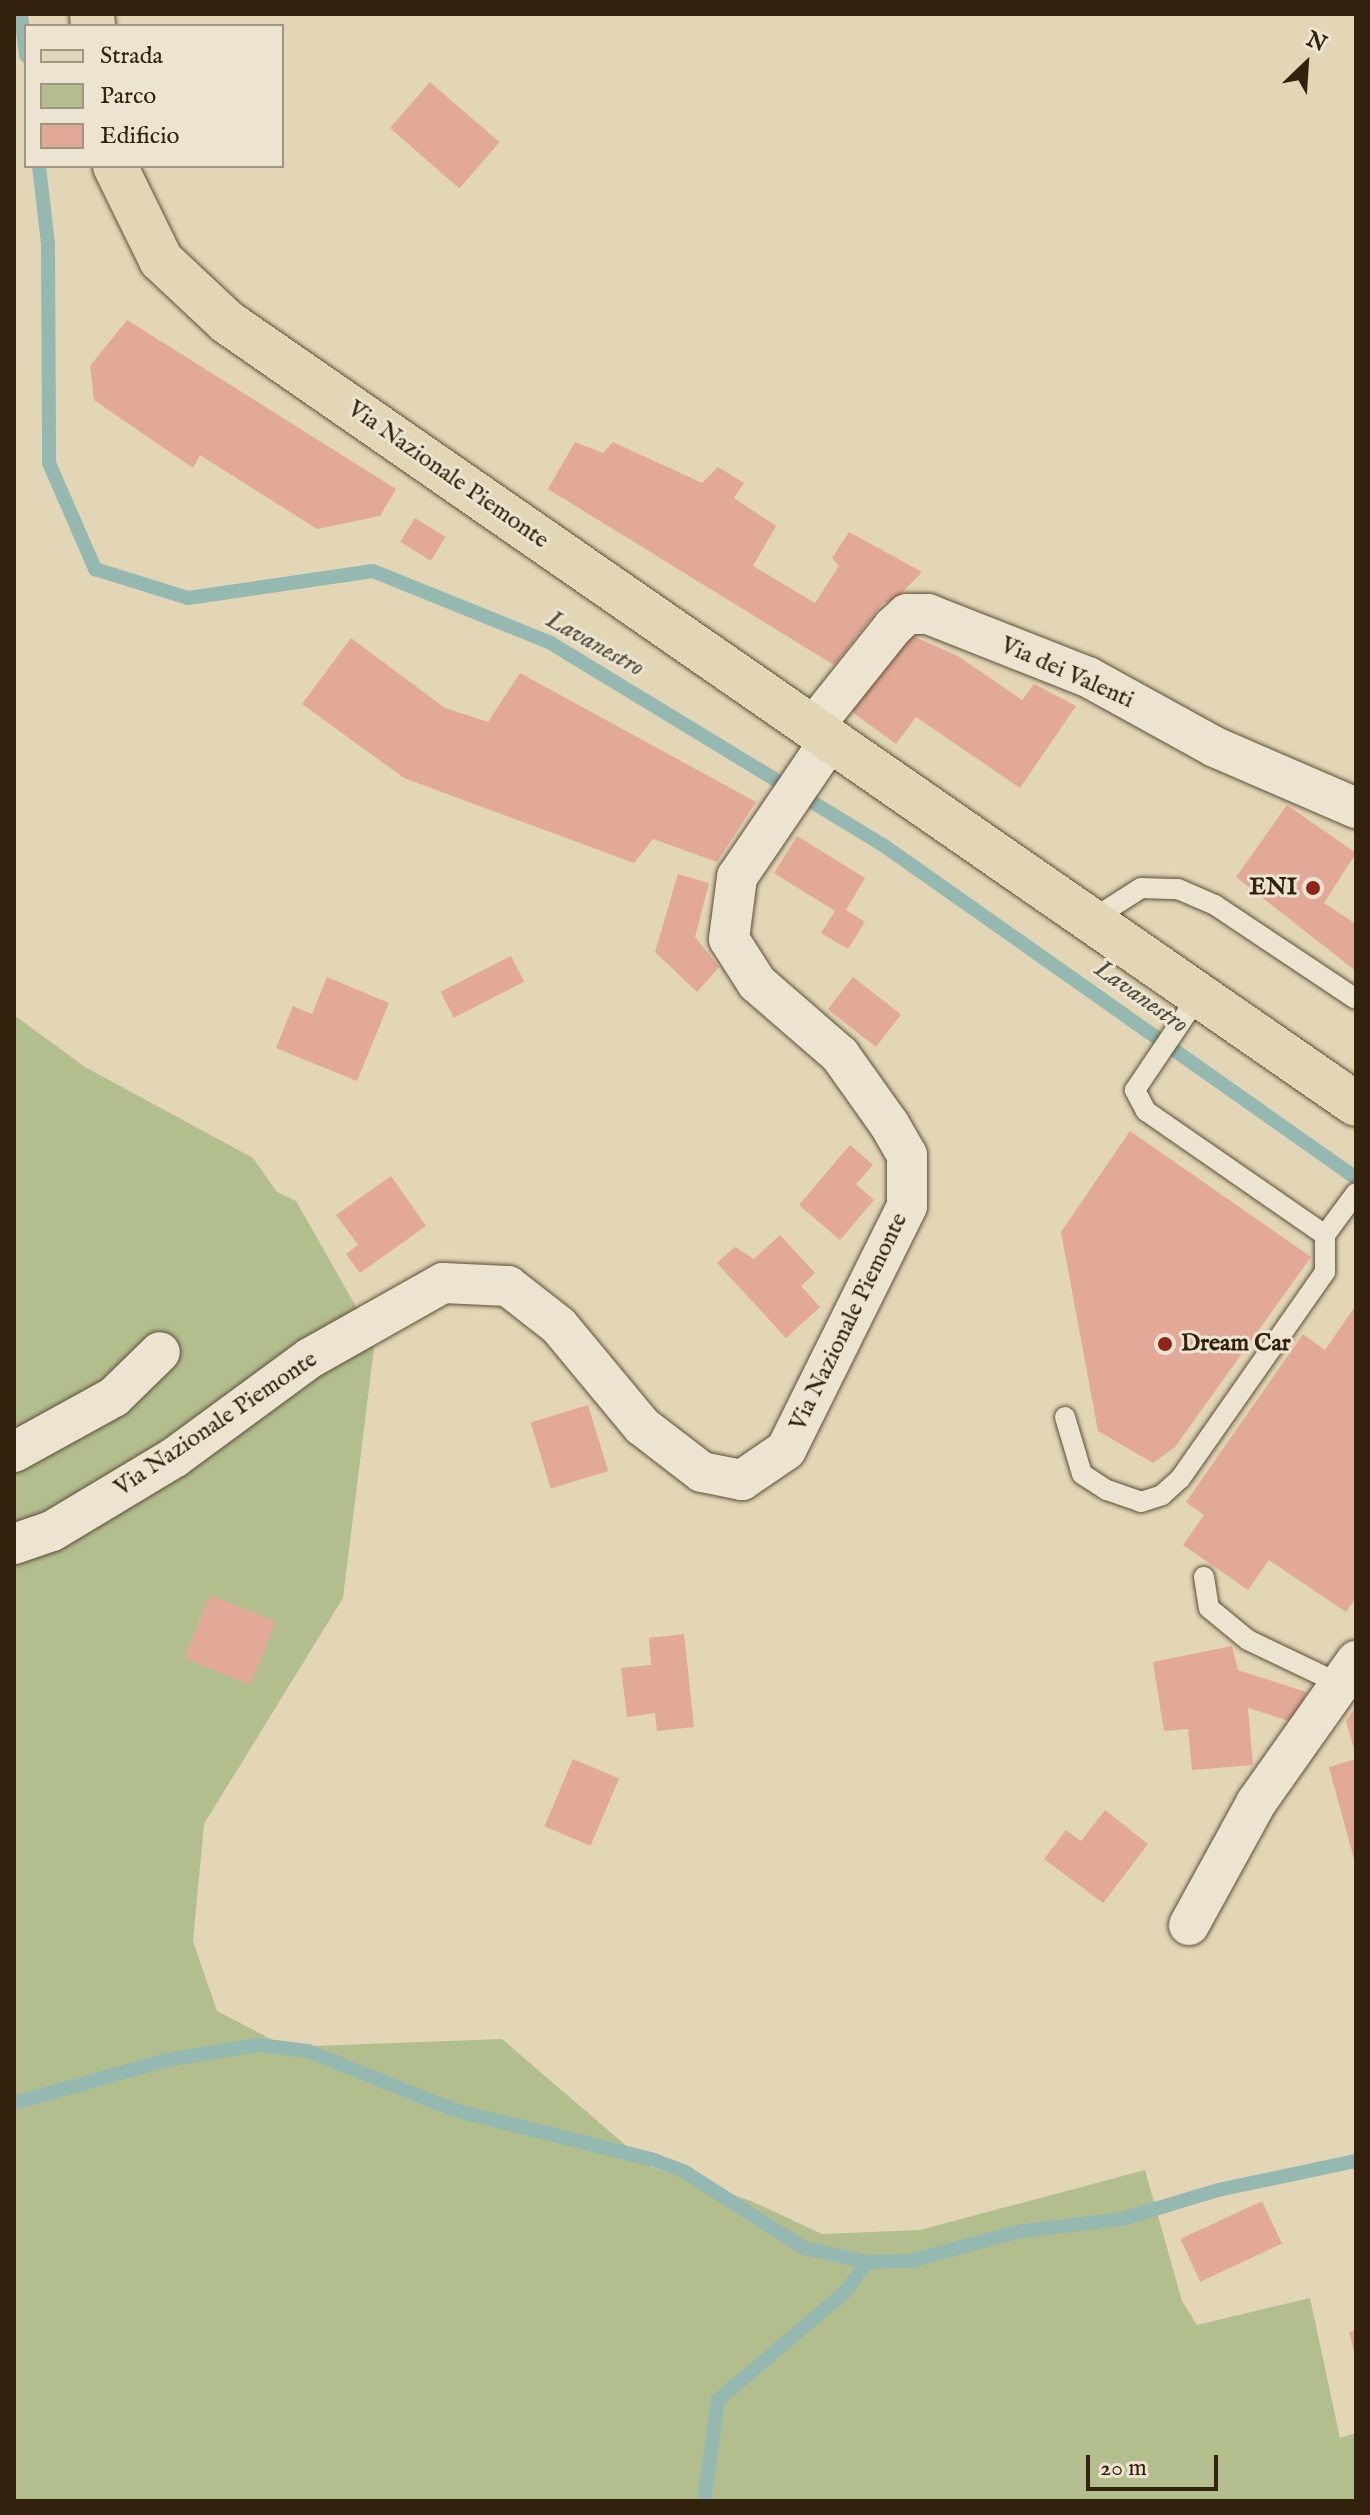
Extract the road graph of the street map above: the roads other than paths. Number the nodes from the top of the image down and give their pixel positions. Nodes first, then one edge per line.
1 (116, 168) edge
2 (822, 734) junction
3 (1356, 808) edge
4 (1091, 920) junction
5 (1199, 995) junction
6 (1356, 999) edge
7 (1356, 1104) edge
8 (1356, 1193) edge
9 (1325, 1235) junction
10 (160, 1352) dead end
11 (1065, 1417) dead end
12 (14, 1452) edge
13 (14, 1544) edge
14 (1204, 1577) dead end
15 (1348, 1672) edge
16 (1189, 1925) dead end

1 - 2 main road, Via Nazionale Piemonte
2 - 3 street, Via dei Valenti
2 - 4 main road, Via Nazionale Piemonte
2 - 13 street, Via Nazionale Piemonte
4 - 5 main road, Via Nazionale Piemonte
4 - 6 lane
5 - 7 main road, Via Nazionale Piemonte
5 - 9 lane
8 - 9 lane
9 - 11 lane
10 - 12 street
14 - 15 lane
15 - 16 street

